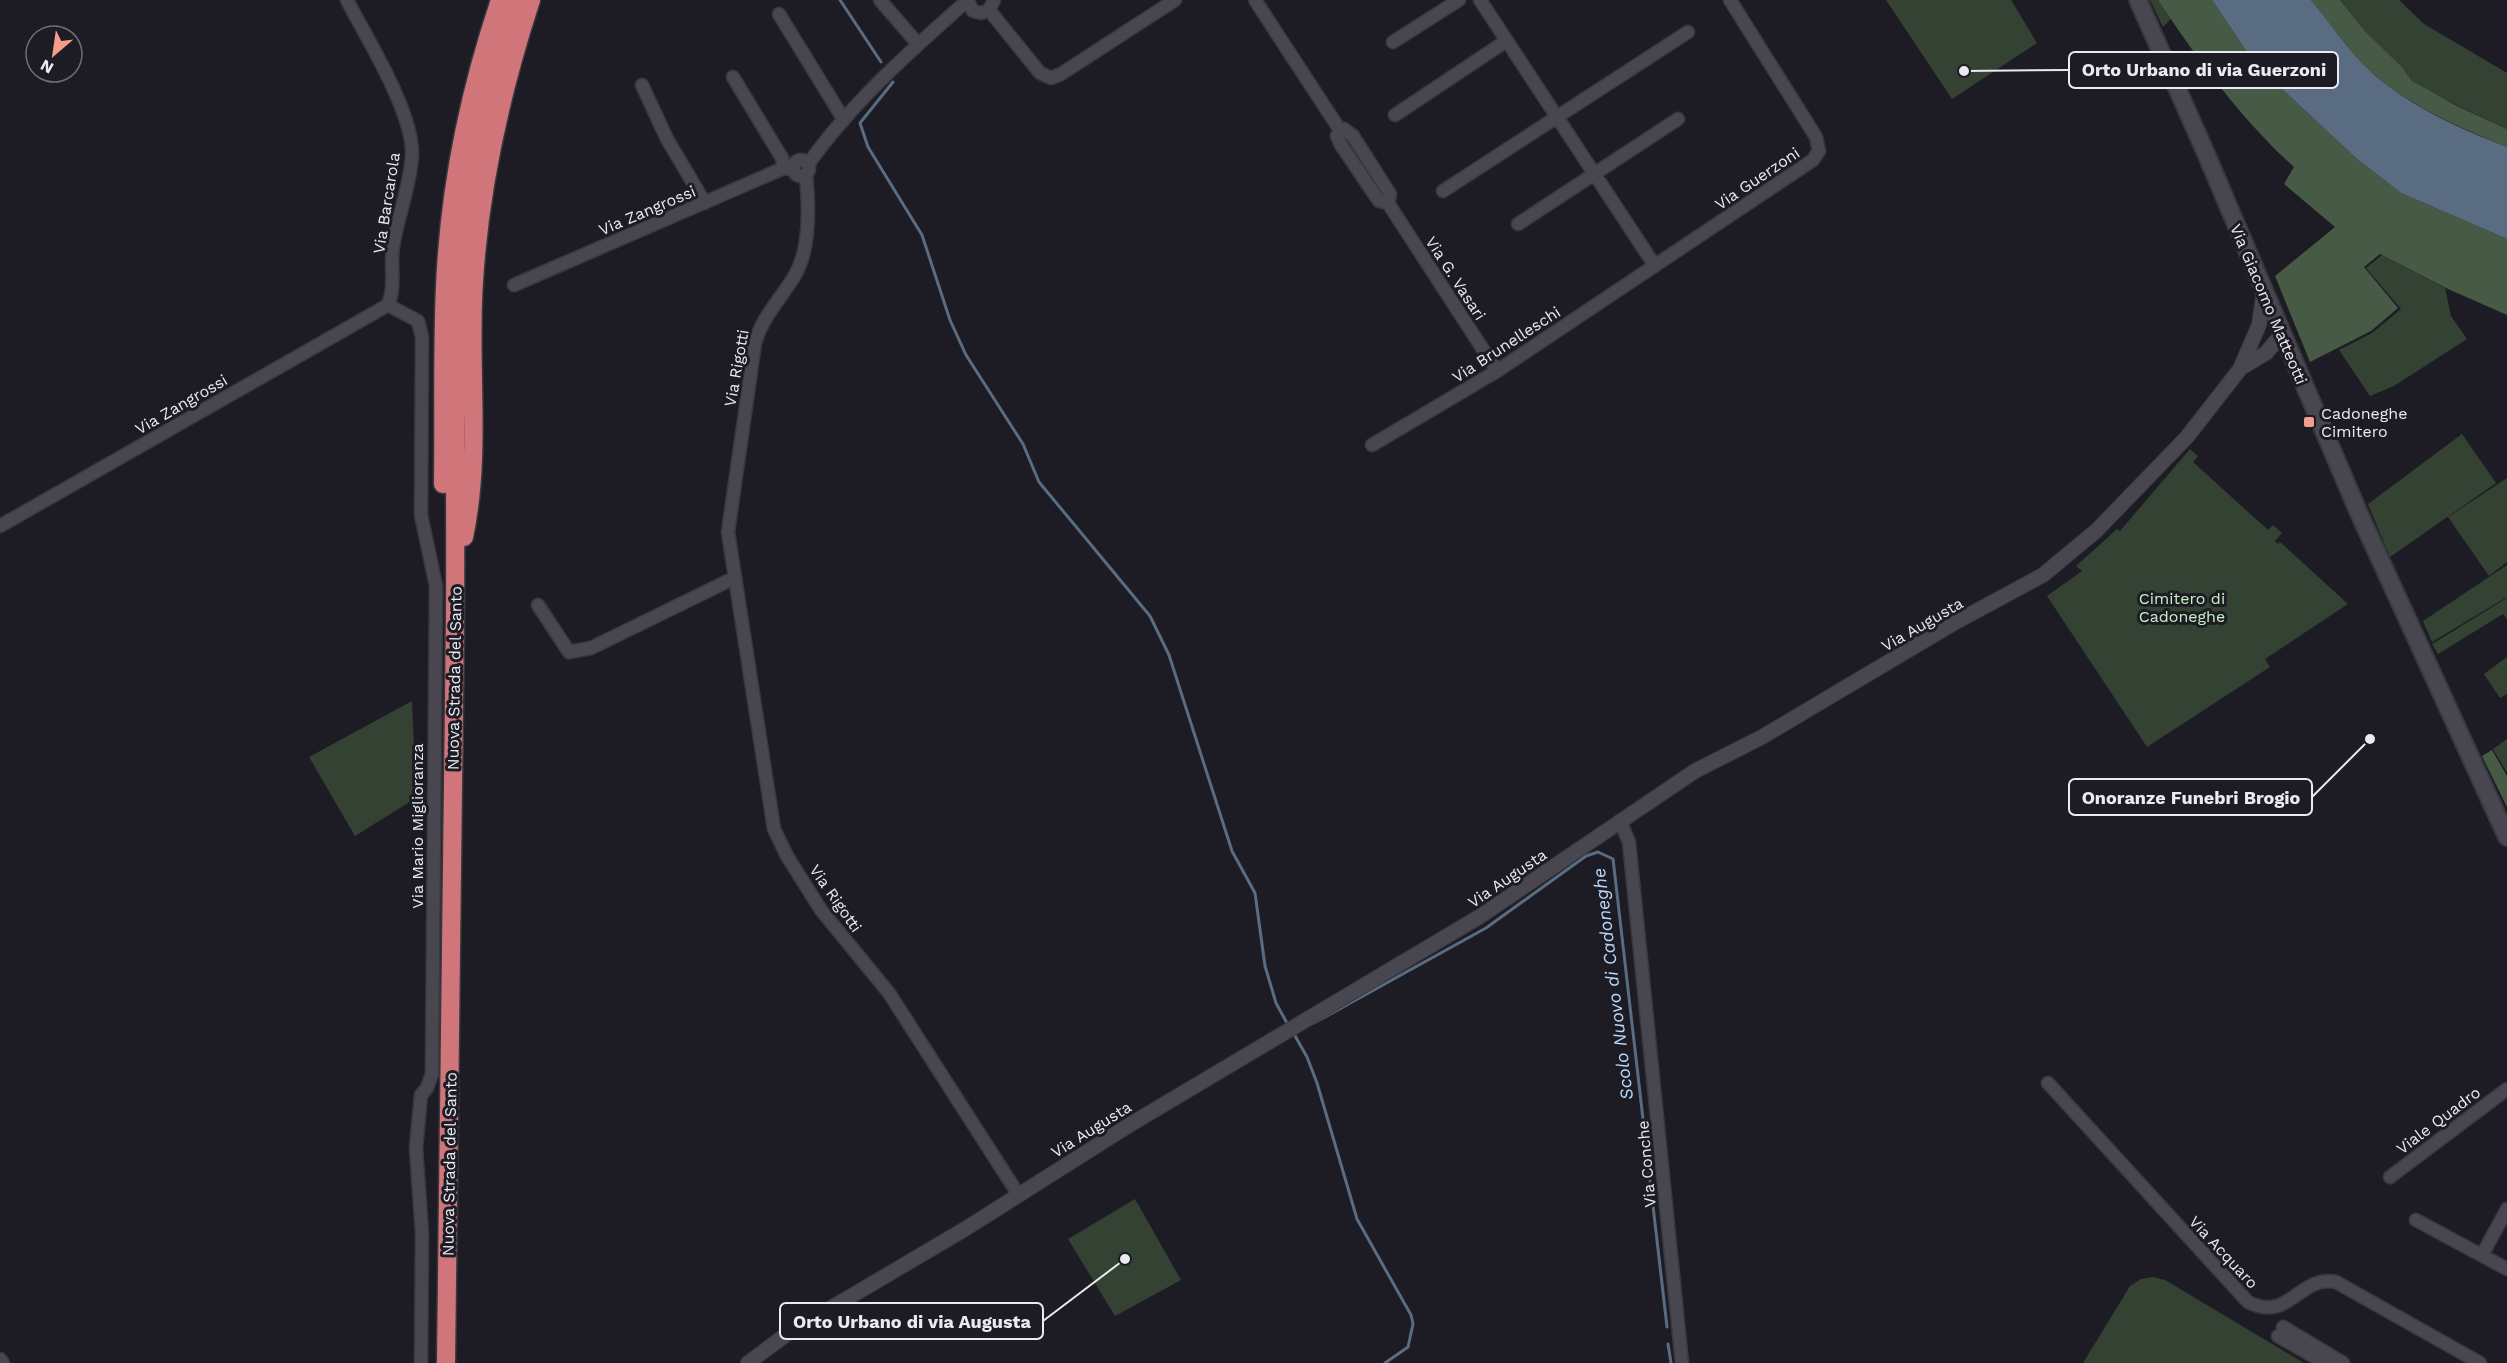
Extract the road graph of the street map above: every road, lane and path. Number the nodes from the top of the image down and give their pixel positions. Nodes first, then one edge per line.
1 (347, 0) edge
2 (500, 0) edge
3 (515, 0) edge
4 (531, 0) edge
5 (880, 0) edge
6 (1175, 0) edge
7 (1255, 0) edge
8 (1458, 0) edge
9 (1480, 0) edge
10 (1730, 0) edge
11 (2138, 0) edge
12 (967, 2) edge
13 (992, 5) edge
14 (779, 14) dead end
15 (1688, 32) dead end
16 (1506, 40) junction
17 (1393, 42) dead end
18 (918, 44) junction
19 (733, 77) dead end
20 (642, 85) dead end
21 (1395, 115) dead end
22 (1557, 116) junction
23 (1678, 119) dead end
24 (844, 120) junction
25 (789, 169) junction
26 (807, 169) junction
27 (1594, 175) junction
28 (1443, 191) dead end
29 (705, 203) junction
30 (1518, 224) dead end
31 (1655, 266) junction
32 (514, 285) dead end
33 (2264, 291) junction
34 (384, 308) junction
35 (2282, 334) junction
36 (2255, 338) junction
37 (2266, 352) junction
38 (2292, 359) junction
39 (2240, 369) junction
40 (1497, 371) junction
41 (1372, 445) dead end
42 (0, 526) edge
43 (734, 578) junction
44 (455, 579) junction
45 (538, 605) dead end
46 (1620, 821) junction
47 (2507, 837) edge
48 (2048, 1083) dead end
49 (2507, 1089) edge
50 (2390, 1177) dead end
51 (1018, 1194) junction
52 (2507, 1209) edge
53 (2416, 1220) dead end
54 (2482, 1255) junction
55 (2507, 1269) edge
56 (0, 1359) edge
57 (3, 1363) edge
58 (421, 1363) edge
59 (446, 1363) edge
60 (748, 1363) edge
61 (1682, 1363) edge
62 (2325, 1363) edge
63 (2343, 1363) edge
64 (2480, 1363) edge

1 - 34 street, Via Barcarola
2 - 44 highway
3 - 44 highway, Nuova Strada del Santo
4 - 44 highway
5 - 18 street
6 - 13 street
7 - 40 street, Via G. Vasari
8 - 17 street
9 - 16 street
10 - 31 street, Via Guerzoni
11 - 33 main road, Via Giacomo Matteotti
12 - 13 street
12 - 18 street
14 - 24 street
15 - 22 street
16 - 21 street
16 - 22 street
18 - 24 street
19 - 25 street
20 - 29 street
22 - 27 street
22 - 28 street
23 - 27 street
24 - 26 street
25 - 26 street
25 - 29 street, Via Zangrossi
26 - 43 street, Via Rigotti
27 - 30 street
27 - 31 street
29 - 32 street, Via Zangrossi
31 - 40 street, Via Brunelleschi
33 - 35 main road, Via Giacomo Matteotti
33 - 36 street, Via Augusta
34 - 42 street, Via Zangrossi
34 - 58 street, Via Mario Miglioranza
35 - 36 street
35 - 37 street, Via Augusta
35 - 38 main road, Via Giacomo Matteotti
36 - 39 street, Via Augusta
37 - 38 street
37 - 39 street, Via Augusta
38 - 47 main road, Via Giacomo Matteotti
39 - 46 street, Via Augusta
40 - 41 street, Via Brunelleschi
43 - 45 street
43 - 51 street, Via Rigotti
44 - 59 highway, Nuova Strada del Santo
46 - 51 street, Via Augusta
46 - 61 street, Via Conche
48 - 64 street, Via Acquaro
49 - 50 street, Viale Quadro
51 - 60 street, Via Augusta
52 - 54 street
53 - 54 street
54 - 55 street
56 - 57 street
62 - 63 street

